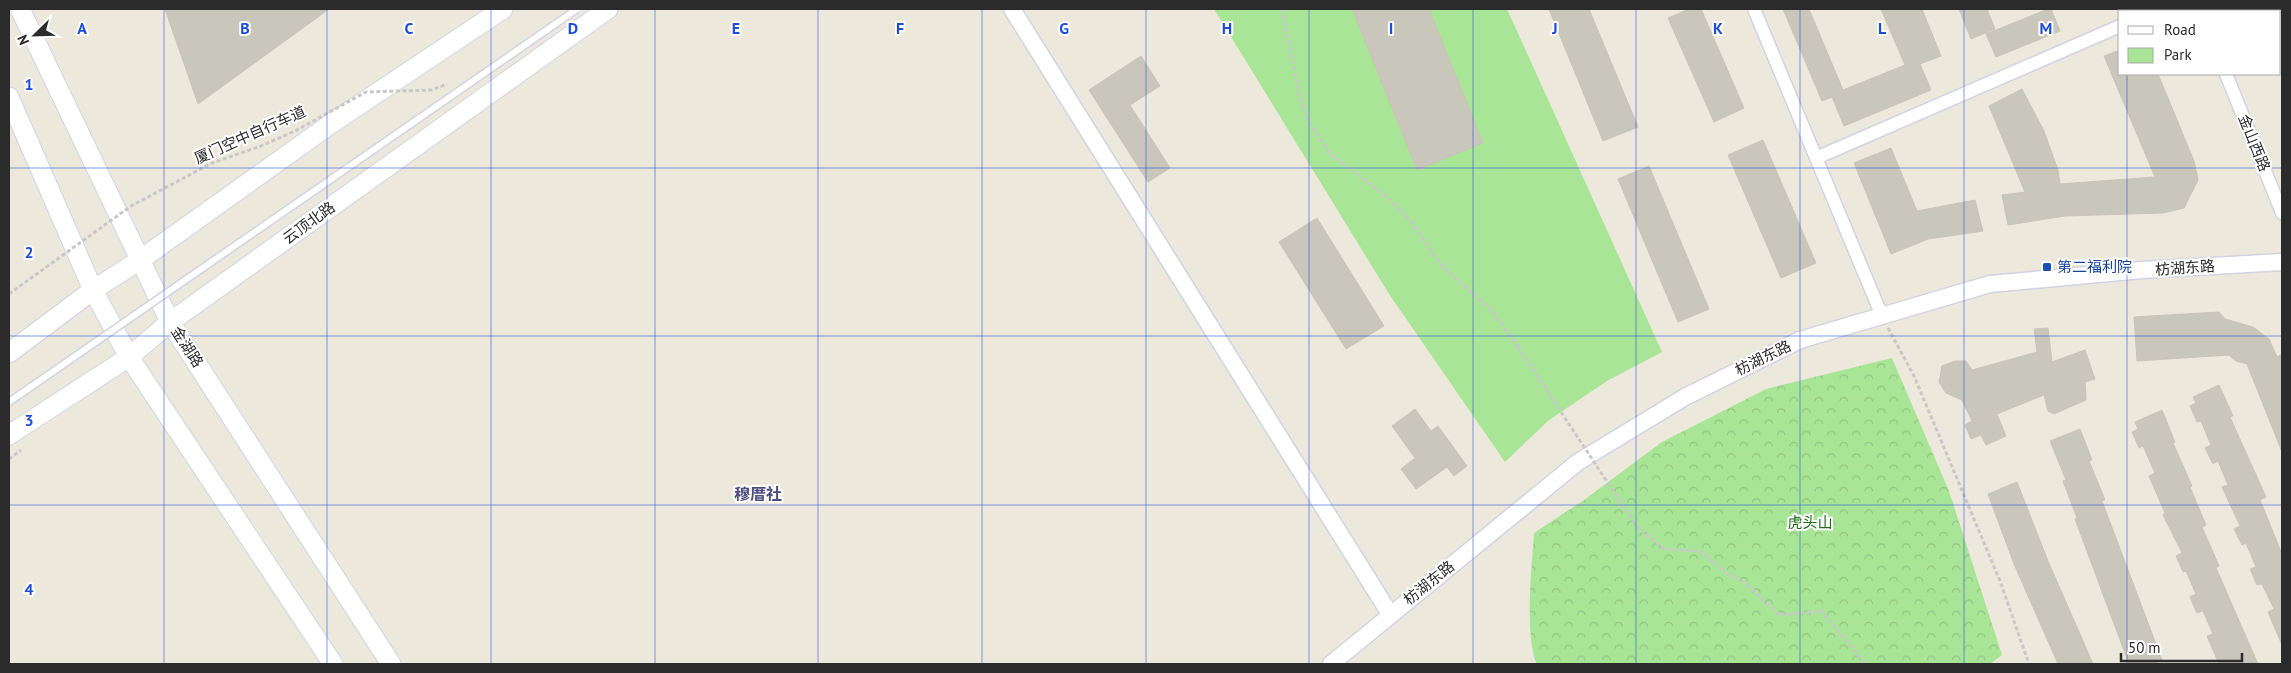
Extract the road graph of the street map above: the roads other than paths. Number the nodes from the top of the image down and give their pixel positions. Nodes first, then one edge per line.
1 (20, 9) edge
2 (503, 9) edge
3 (577, 9) edge
4 (608, 9) edge
5 (1012, 9) edge
6 (1754, 9) edge
7 (2118, 27) edge
8 (2226, 75) edge
9 (9, 97) edge
10 (1816, 158) junction
11 (2282, 213) edge
12 (140, 260) junction
13 (2282, 262) edge
14 (93, 290) junction
15 (1882, 316) junction
16 (170, 322) junction
17 (9, 353) edge
18 (129, 357) junction
19 (9, 402) edge
20 (9, 435) edge
21 (1390, 614) junction
22 (333, 664) edge
23 (391, 664) edge
24 (1331, 664) edge

1 - 12 main road, 金湖路
2 - 12 main road
3 - 19 lane, bridge
4 - 16 main road, 云顶北路
5 - 21 street
6 - 10 street
7 - 10 street
8 - 11 street, 金山西路
9 - 14 main road
10 - 15 street
12 - 14 main road
12 - 16 main road, 金湖路
13 - 15 street, 枋湖东路
14 - 17 main road
14 - 18 main road
15 - 21 street, 枋湖东路
16 - 18 main road, 云顶北路
16 - 23 main road, 金湖路
18 - 20 main road, 云顶北路
18 - 22 main road
21 - 24 street, 枋湖东路

